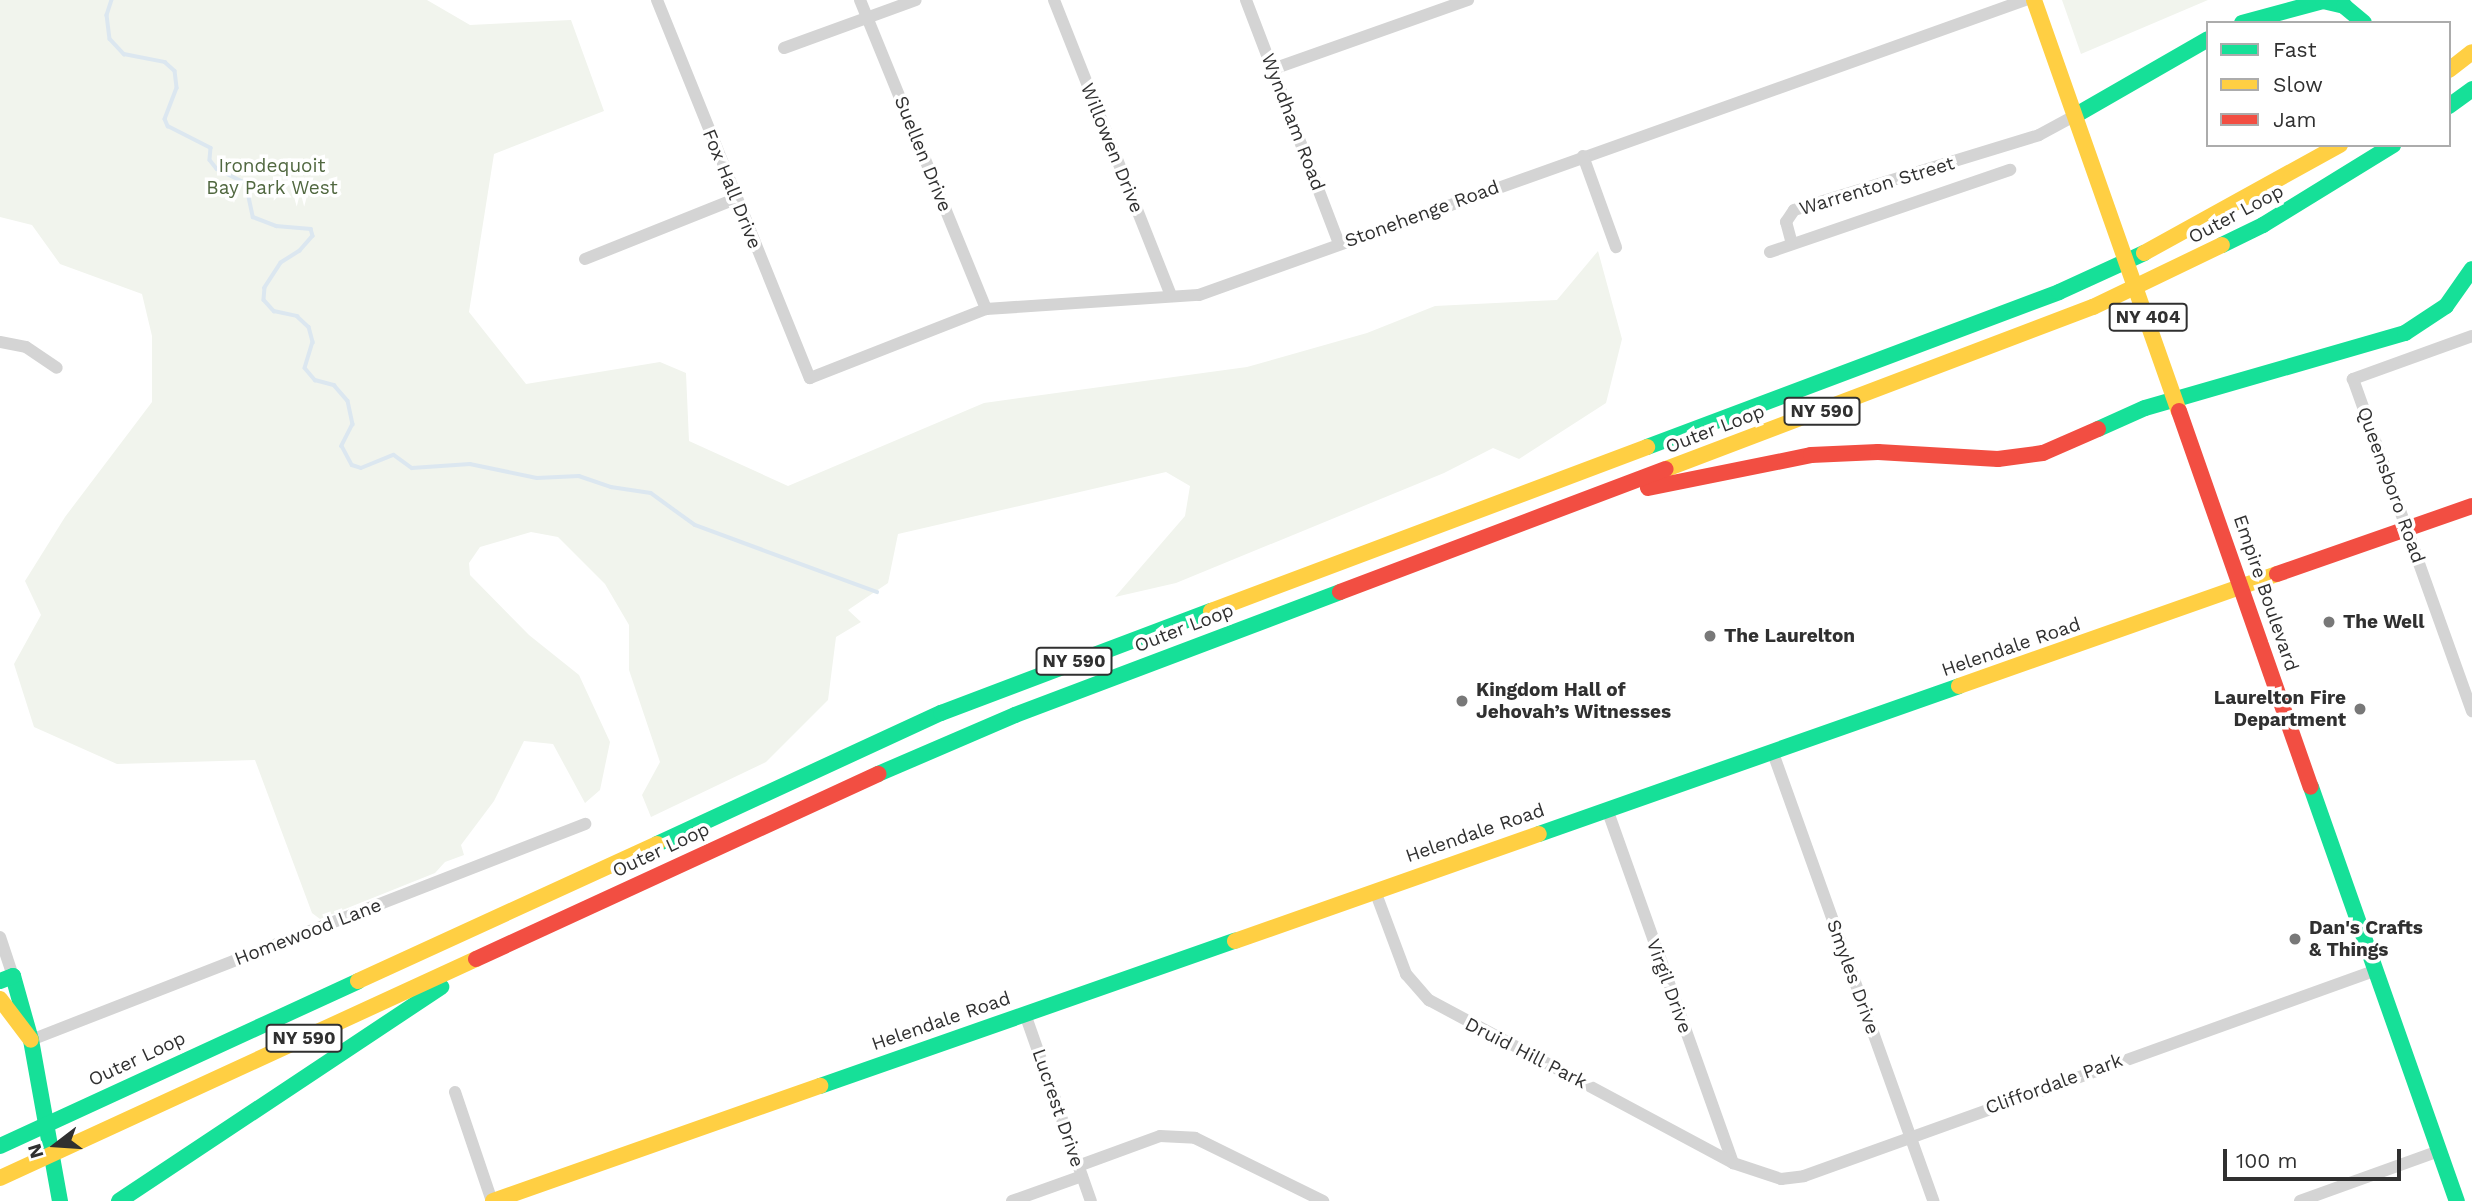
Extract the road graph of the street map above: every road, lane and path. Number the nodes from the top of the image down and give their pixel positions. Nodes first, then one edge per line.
1 (657, 0) edge
2 (860, 0) edge
3 (916, 0) edge
4 (1054, 0) edge
5 (1246, 0) edge
6 (1468, 0) edge
7 (2025, 0) edge
8 (2034, 0) edge
9 (2275, 0) edge
10 (867, 17) junction
11 (2238, 21) edge
12 (2249, 21) edge
13 (2362, 21) edge
14 (2206, 40) edge
15 (783, 48) dead end
16 (2472, 52) edge
17 (2451, 68) edge
18 (1273, 69) junction
19 (2472, 89) edge
20 (2451, 105) edge
21 (2076, 115) junction
22 (2317, 147) edge
23 (2336, 147) edge
24 (2390, 147) edge
25 (1995, 149) junction
26 (1583, 156) junction
27 (735, 199) junction
28 (2186, 233) junction
29 (1339, 243) junction
30 (1792, 244) junction
31 (1616, 247) dead end
32 (1770, 252) dead end
33 (585, 259) dead end
34 (2472, 269) edge
35 (1171, 296) junction
36 (986, 309) junction
37 (2472, 336) edge
38 (0, 342) edge
39 (57, 369) dead end
40 (810, 377) joint
41 (2176, 398) junction
42 (2472, 506) edge
43 (1564, 508) junction
44 (2406, 529) junction
45 (2241, 588) junction
46 (2472, 711) edge
47 (1773, 753) junction
48 (1607, 809) junction
49 (585, 824) dead end
50 (1375, 891) junction
51 (607, 898) junction
52 (0, 937) edge
53 (2374, 971) junction
54 (6, 978) edge
55 (0, 999) edge
56 (1025, 1014) junction
57 (30, 1040) junction
58 (455, 1092) dead end
59 (1910, 1135) junction
60 (0, 1146) edge
61 (2439, 1151) junction
62 (1733, 1163) junction
63 (1080, 1171) junction
64 (0, 1178) edge
65 (60, 1201) edge
66 (119, 1201) edge
67 (493, 1201) edge
68 (1012, 1201) edge
69 (1091, 1201) edge
70 (1323, 1201) edge
71 (1933, 1201) edge
72 (2300, 1201) edge
73 (2457, 1201) edge

1 - 27 street, Fox Hall Drive
2 - 10 street, Suellen Drive
3 - 10 street
4 - 35 street, Willowen Drive
5 - 18 street, Wyndham Road
6 - 18 street
7 - 26 street, Stonehenge Road
8 - 21 main road, Empire Boulevard / NY 404
9 - 11 main road
10 - 15 street
10 - 36 street, Suellen Drive
12 - 13 main road
14 - 21 main road
16 - 17 main road
18 - 29 street, Wyndham Road
19 - 20 main road
21 - 25 street, Warrenton Street
21 - 41 main road, Empire Boulevard / NY 404
22 - 28 main road
23 - 28 main road, Outer Loop / NY 590
24 - 43 main road, Outer Loop / NY 590
25 - 30 street, Warrenton Street
25 - 30 street, Warrenton Street
26 - 29 street, Stonehenge Road
26 - 31 street
27 - 33 street
27 - 40 street, Fox Hall Drive
28 - 60 main road, Outer Loop / NY 590
29 - 35 street, Stonehenge Road
30 - 32 street, Warrenton Street
34 - 41 main road
35 - 36 street, Stonehenge Road
36 - 40 street, Stonehenge Road
37 - 44 street, Queensboro Road
38 - 39 street
41 - 43 main road
41 - 45 main road, Empire Boulevard
42 - 44 main road, Helendale Road
43 - 51 main road, Outer Loop / NY 590
44 - 45 main road, Helendale Road
44 - 46 street, Queensboro Road
45 - 47 main road, Helendale Road
45 - 53 main road, Empire Boulevard
47 - 48 main road, Helendale Road
47 - 59 street, Smyles Drive
48 - 50 main road, Helendale Road
48 - 62 street, Virgil Drive
49 - 57 street, Homewood Lane
50 - 56 main road, Helendale Road
50 - 62 street, Druid Hill Park
51 - 64 main road, Outer Loop / NY 590
51 - 66 main road
52 - 54 street
53 - 59 street, Cliffordale Park
53 - 61 main road, Empire Boulevard
54 - 57 main road
55 - 57 main road
56 - 63 street, Lucrest Drive
56 - 67 main road, Helendale Road
57 - 65 main road
58 - 67 street
59 - 62 street, Cliffordale Park
59 - 71 street, Smyles Drive
61 - 72 street
61 - 73 main road, Empire Boulevard
63 - 68 street
63 - 69 street, Lucrest Drive
63 - 70 street

